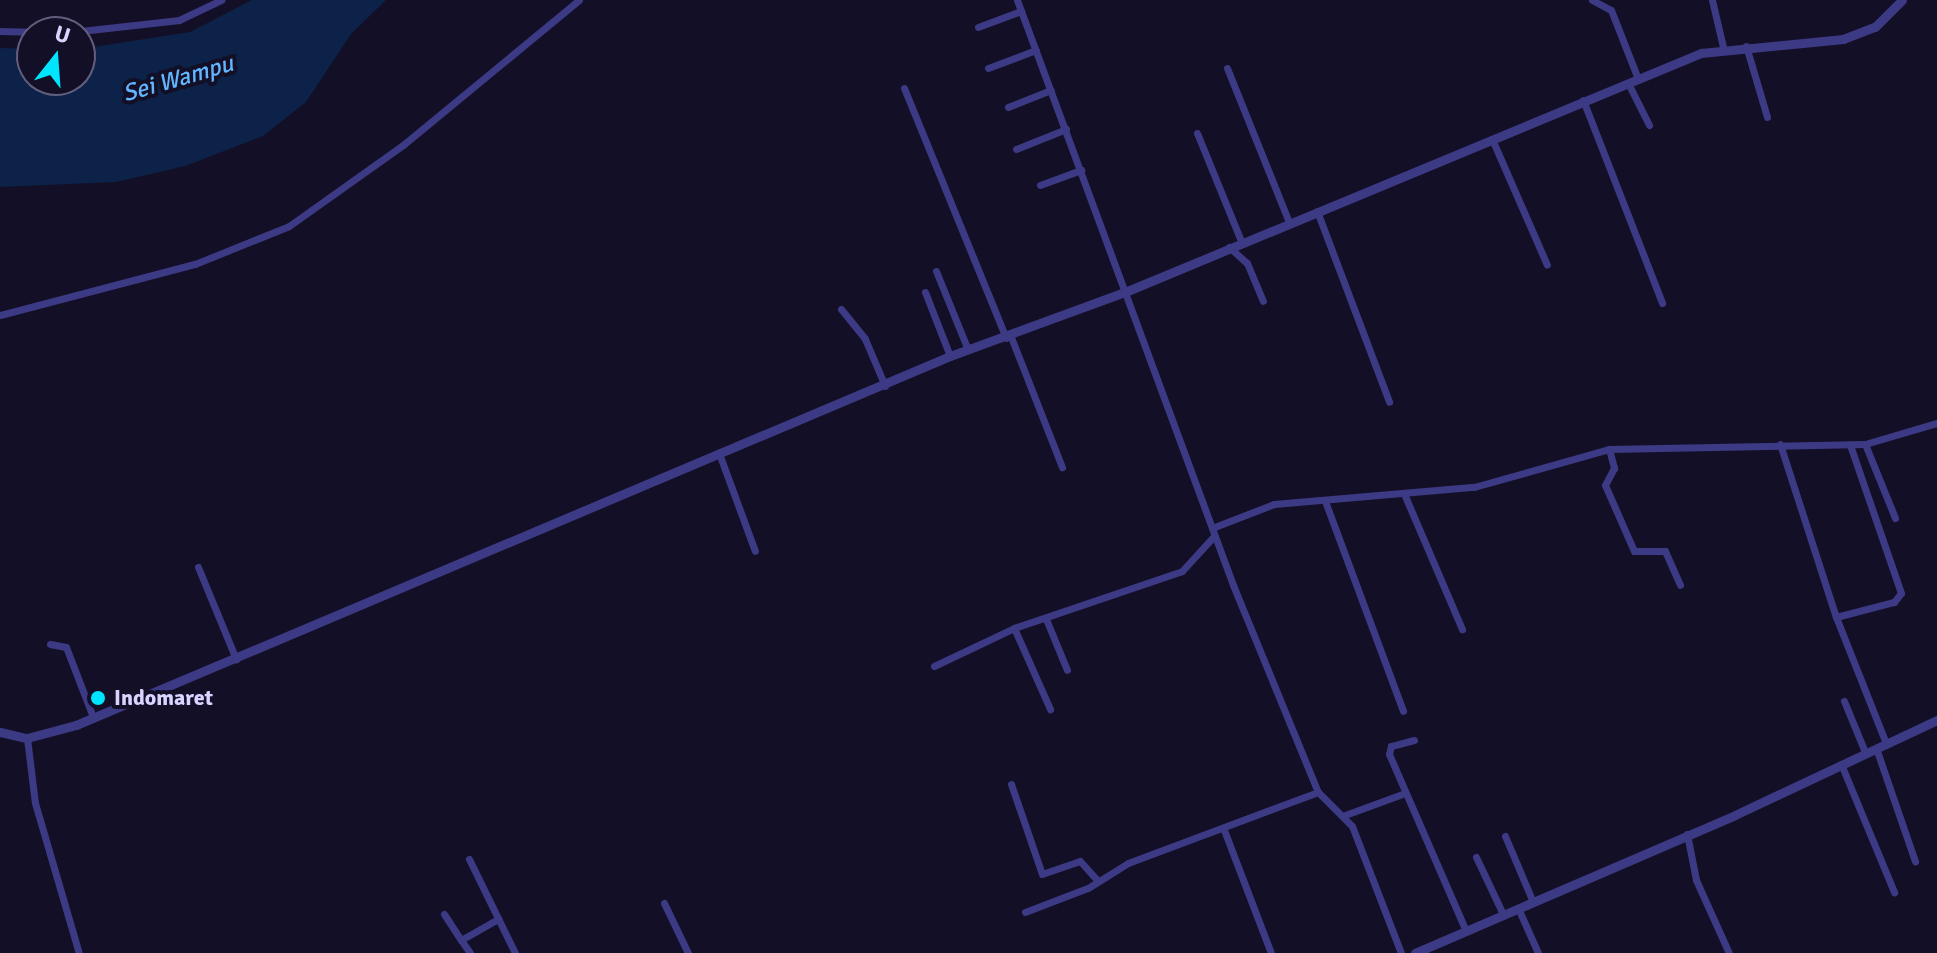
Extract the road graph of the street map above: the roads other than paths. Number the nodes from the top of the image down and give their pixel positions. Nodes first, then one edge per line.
1 (221, 0) edge
2 (579, 0) edge
3 (1017, 0) edge
4 (1592, 0) edge
5 (1712, 0) edge
6 (1902, 0) edge
7 (1610, 4) edge
8 (1021, 11) junction
9 (978, 27) dead end
10 (96, 29) edge
11 (1746, 46) junction
12 (1723, 47) junction
13 (1036, 50) junction
14 (988, 68) dead end
15 (1227, 68) dead end
16 (1633, 81) junction
17 (904, 88) dead end
18 (1051, 90) junction
19 (1583, 100) junction
20 (1008, 107) dead end
21 (1767, 117) dead end
22 (1649, 125) dead end
23 (1066, 129) junction
24 (1197, 133) dead end
25 (1492, 139) junction
26 (1016, 149) dead end
27 (1081, 170) junction
28 (1040, 185) dead end
29 (1317, 211) junction
30 (1289, 222) junction
31 (1241, 241) junction
32 (1229, 247) junction
33 (1547, 265) dead end
34 (936, 271) dead end
35 (925, 292) dead end
36 (1125, 292) junction
37 (1263, 301) dead end
38 (1662, 303) dead end
39 (841, 309) dead end
40 (0, 315) edge
41 (1008, 338) junction
42 (968, 350) junction
43 (950, 356) junction
44 (885, 386) junction
45 (1389, 402) dead end
46 (1937, 423) edge
47 (1780, 444) junction
48 (1865, 444) junction
49 (1850, 445) junction
50 (1609, 449) junction
51 (720, 456) junction
52 (1062, 467) dead end
53 (1405, 496) junction
54 (1325, 501) junction
55 (1895, 518) dead end
56 (1213, 532) junction
57 (755, 551) dead end
58 (198, 567) dead end
59 (1680, 585) dead end
60 (1836, 617) junction
61 (1046, 619) junction
62 (1014, 628) junction
63 (1462, 629) dead end
64 (50, 644) dead end
65 (236, 659) junction
66 (934, 666) dead end
67 (1067, 670) dead end
68 (1844, 701) dead end
69 (1050, 709) dead end
70 (1403, 711) dead end
71 (93, 717) junction
72 (1937, 720) edge
73 (0, 732) edge
74 (27, 738) junction
75 (1414, 740) dead end
76 (1881, 746) junction
77 (1865, 752) junction
78 (1841, 764) junction
79 (1011, 784) dead end
80 (1318, 792) junction
81 (1405, 793) junction
82 (1345, 815) junction
83 (1224, 830) junction
84 (1687, 834) junction
85 (1505, 836) dead end
86 (1476, 857) dead end
87 (469, 859) dead end
88 (1915, 861) dead end
89 (1096, 879) junction
90 (1894, 892) dead end
91 (1533, 902) junction
92 (664, 903) dead end
93 (1518, 908) junction
94 (1025, 912) dead end
95 (444, 914) dead end
96 (1503, 914) junction
97 (498, 919) junction
98 (1466, 931) junction
99 (461, 940) junction
100 (79, 953) edge
101 (470, 953) edge
102 (515, 953) edge
103 (688, 953) edge
104 (1271, 953) edge
105 (1401, 953) edge
106 (1415, 953) edge
107 (1538, 953) edge
108 (1729, 953) edge

1 - 10 street
2 - 40 street
3 - 8 street
4 - 7 street
5 - 12 street
6 - 11 street
7 - 16 street
8 - 9 street
8 - 13 street
11 - 12 street
11 - 21 street
12 - 16 street
13 - 14 street
13 - 18 street
15 - 30 street
16 - 19 street
16 - 22 street
17 - 41 street
18 - 20 street
18 - 23 street
19 - 25 street
19 - 38 street
23 - 26 street
23 - 27 street
24 - 31 street
25 - 29 street
25 - 33 street
27 - 28 street
27 - 36 street
29 - 30 street
29 - 45 street
30 - 31 street
31 - 32 street
32 - 36 street
32 - 37 street
34 - 42 street
35 - 43 street
36 - 41 street
36 - 56 street
39 - 44 street
41 - 42 street
41 - 52 street
42 - 43 street
43 - 44 street
44 - 51 street
46 - 48 street
47 - 49 street
47 - 50 street
47 - 60 street
48 - 49 street
48 - 55 street
49 - 60 street
50 - 53 street
50 - 59 street
51 - 57 street
51 - 65 street
53 - 54 street
53 - 63 street
54 - 56 street
54 - 70 street
56 - 61 street
56 - 80 street
58 - 65 street
60 - 76 street
61 - 62 street
61 - 67 street
62 - 66 street
62 - 69 street
64 - 71 street
65 - 71 street
68 - 77 street
71 - 74 street
72 - 76 street
73 - 74 street
74 - 100 street
75 - 81 street
76 - 77 street
76 - 88 street
77 - 78 street
78 - 84 street
78 - 90 street
79 - 89 street
80 - 82 street
80 - 83 street
81 - 82 street
81 - 98 street
82 - 105 street
83 - 89 street
83 - 104 street
84 - 91 street
84 - 108 street
85 - 91 street
86 - 96 street
87 - 97 street
89 - 94 street
91 - 93 street
92 - 103 street
93 - 96 street
93 - 107 street
95 - 99 street
96 - 98 street
97 - 99 street
97 - 102 street
98 - 106 street
99 - 101 street

